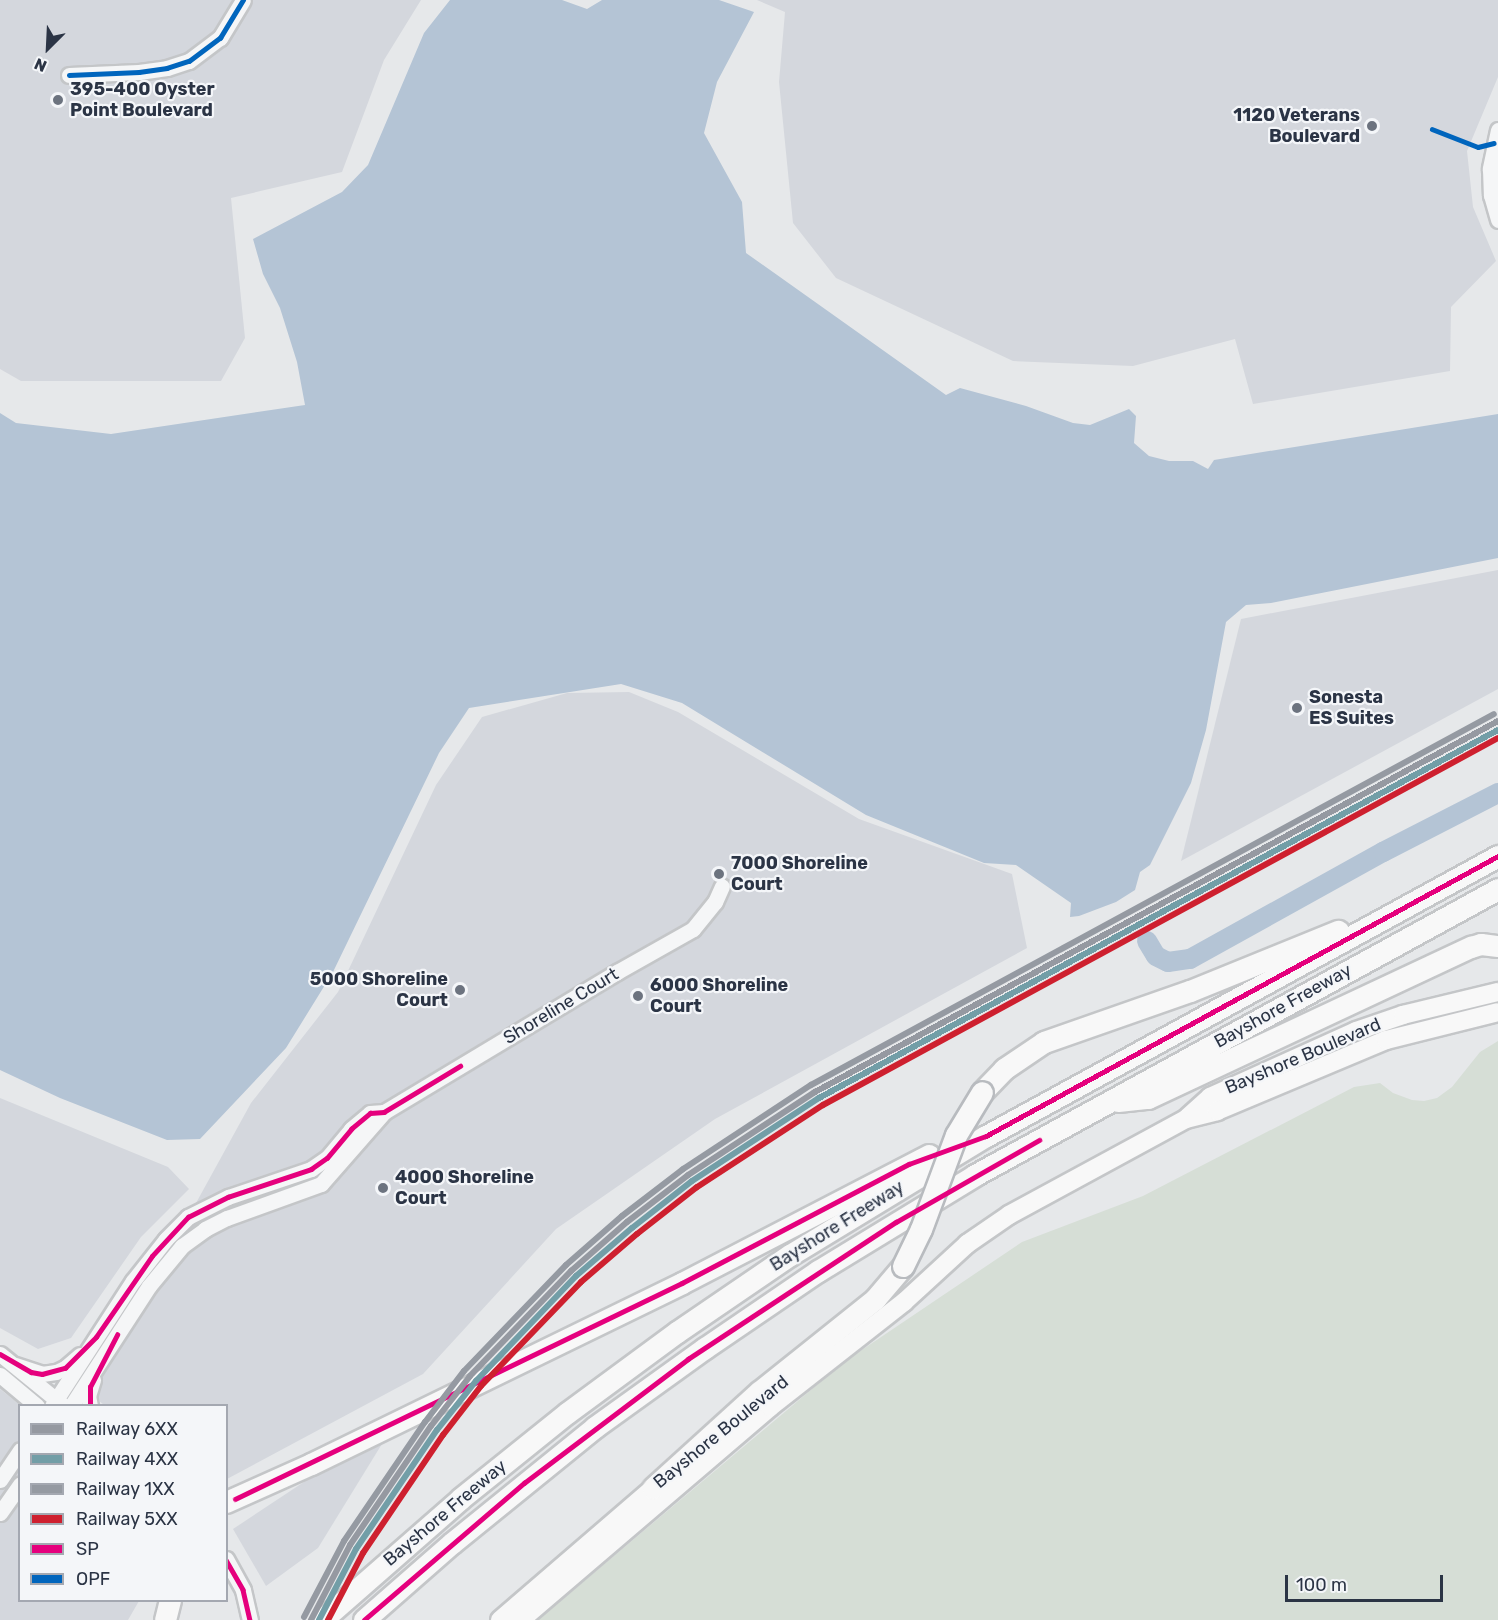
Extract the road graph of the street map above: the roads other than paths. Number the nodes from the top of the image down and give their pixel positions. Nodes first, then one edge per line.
1 (243, 0) edge
2 (69, 75) dead end
3 (1498, 130) edge
4 (1498, 220) edge
5 (1498, 856) edge
6 (722, 885) dead end
7 (1498, 889) edge
8 (1406, 906) junction
9 (1498, 946) edge
10 (1498, 992) edge
11 (1498, 1012) edge
12 (1109, 1102) junction
13 (384, 1112) junction
14 (1186, 1119) junction
15 (986, 1136) junction
16 (953, 1257) junction
17 (96, 1337) junction
18 (0, 1354) edge
19 (104, 1355) junction
20 (15, 1365) junction
21 (0, 1376) edge
22 (21, 1404) edge
23 (35, 1404) edge
24 (61, 1404) edge
25 (90, 1404) edge
26 (18, 1443) edge
27 (18, 1453) edge
28 (3, 1474) edge
29 (653, 1488) junction
30 (17, 1489) edge
31 (228, 1501) edge
32 (0, 1513) edge
33 (228, 1563) edge
34 (170, 1602) edge
35 (365, 1619) edge
36 (165, 1620) edge
37 (250, 1620) edge
38 (322, 1620) edge
39 (500, 1620) edge
40 (521, 1620) edge

1 - 2 street
3 - 4 street
5 - 8 highway, Bayshore Freeway
6 - 13 street, Shoreline Court
7 - 12 highway, Bayshore Freeway
8 - 15 highway, Bayshore Freeway
8 - 29 highway, bridge
9 - 12 highway
10 - 14 main road, Bayshore Boulevard
11 - 14 main road, Bayshore Boulevard
12 - 35 highway, Bayshore Freeway
13 - 17 street, Shoreline Court
13 - 19 street, Shoreline Court
14 - 16 main road, Bayshore Boulevard
15 - 31 highway
15 - 38 highway, Bayshore Freeway
16 - 29 main road, Bayshore Boulevard
16 - 40 main road, Bayshore Boulevard
17 - 20 street
17 - 24 street, Shoreline Court
18 - 20 street
19 - 24 street, Shoreline Court
19 - 25 street
20 - 24 street
21 - 22 street
21 - 23 street
26 - 28 street
27 - 28 street
29 - 39 main road, Bayshore Boulevard
30 - 32 street
33 - 37 street
34 - 36 highway

